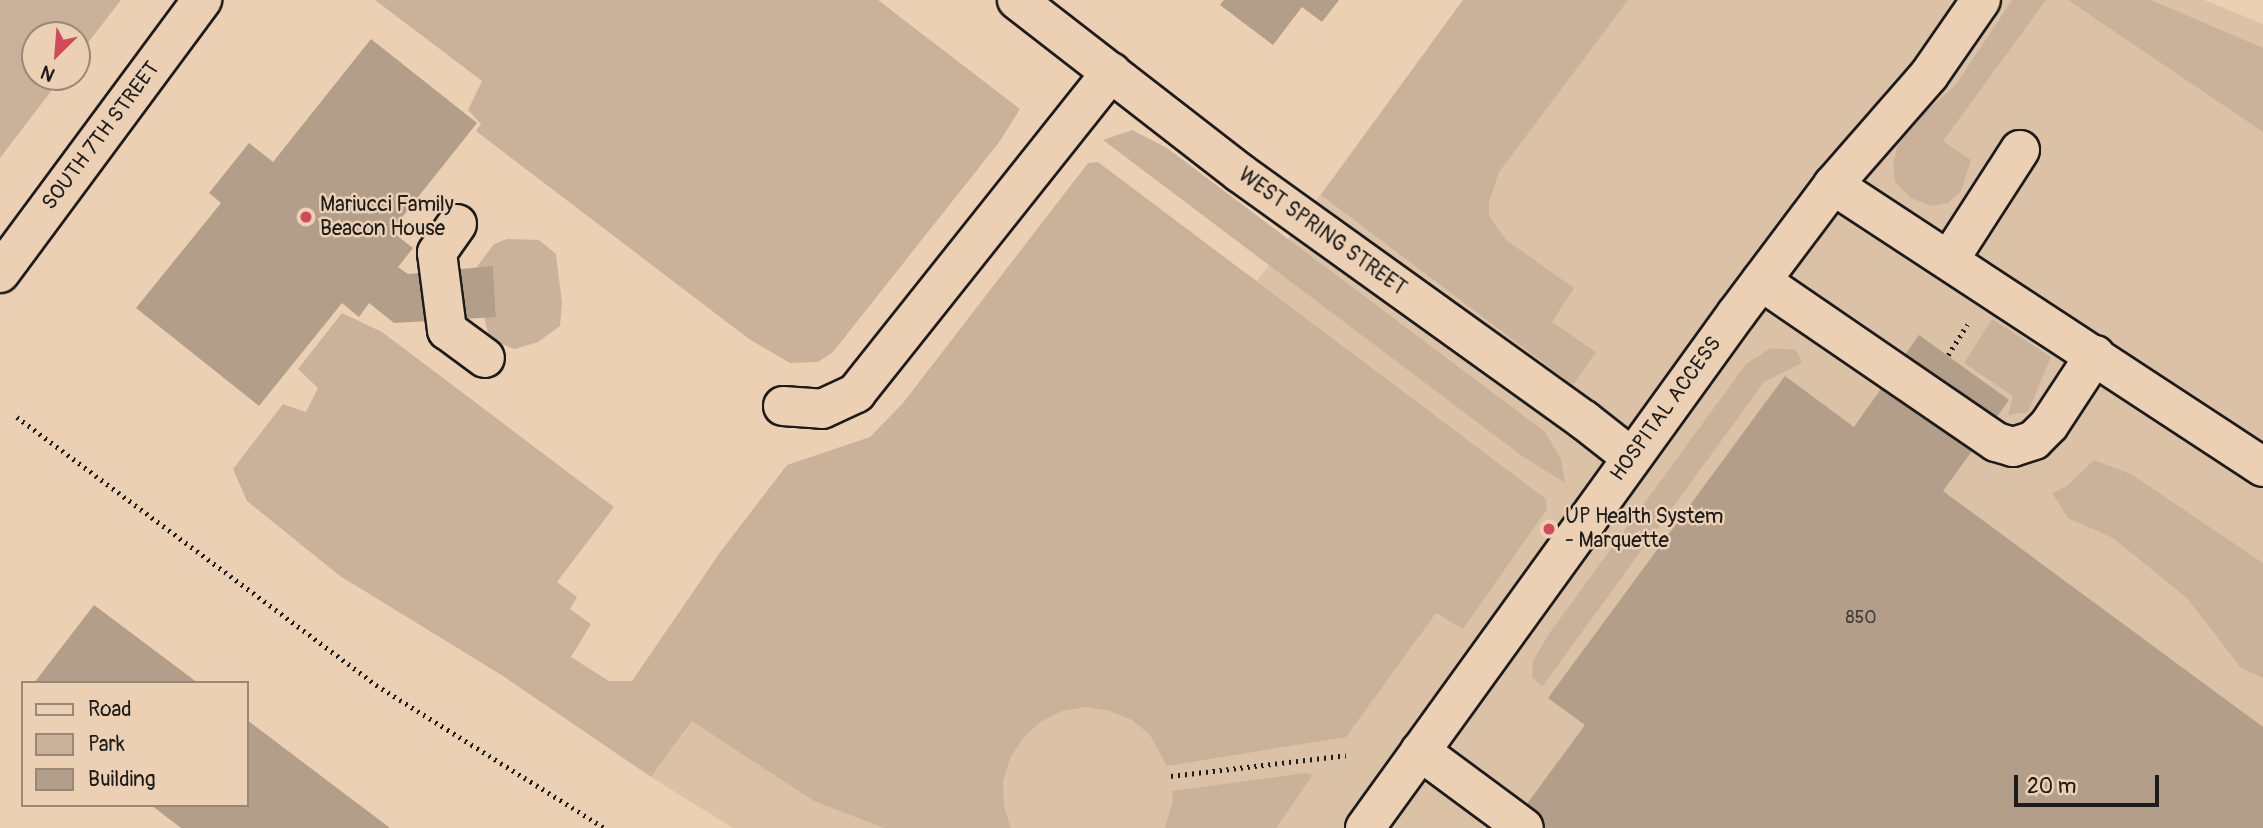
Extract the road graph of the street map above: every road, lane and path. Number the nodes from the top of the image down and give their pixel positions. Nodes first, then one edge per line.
1 (202, 0) edge
2 (1017, 0) edge
3 (1981, 0) edge
4 (1111, 72) junction
5 (2020, 150) dead end
6 (1833, 185) junction
7 (457, 223) dead end
8 (1949, 260) junction
9 (0, 273) edge
10 (1761, 281) junction
11 (2095, 355) junction
12 (485, 358) dead end
13 (783, 406) dead end
14 (17, 417) dead end
15 (1631, 457) junction
16 (2263, 467) edge
17 (1420, 751) junction
18 (1346, 755) dead end
19 (1171, 776) dead end
20 (1513, 825) edge
21 (606, 828) edge
22 (1365, 828) edge

1 - 9 street, SOUTH 7TH STREET
2 - 4 street, WEST SPRING STREET
3 - 6 street, HOSPITAL ACCESS
4 - 13 street
4 - 15 street, WEST SPRING STREET
5 - 8 street
6 - 8 street
6 - 10 street, HOSPITAL ACCESS
7 - 12 street
8 - 11 street
10 - 11 street
10 - 15 street, HOSPITAL ACCESS
11 - 16 street
14 - 21 path
15 - 17 street, HOSPITAL ACCESS
17 - 20 street
17 - 22 street, HOSPITAL ACCESS
18 - 19 path

